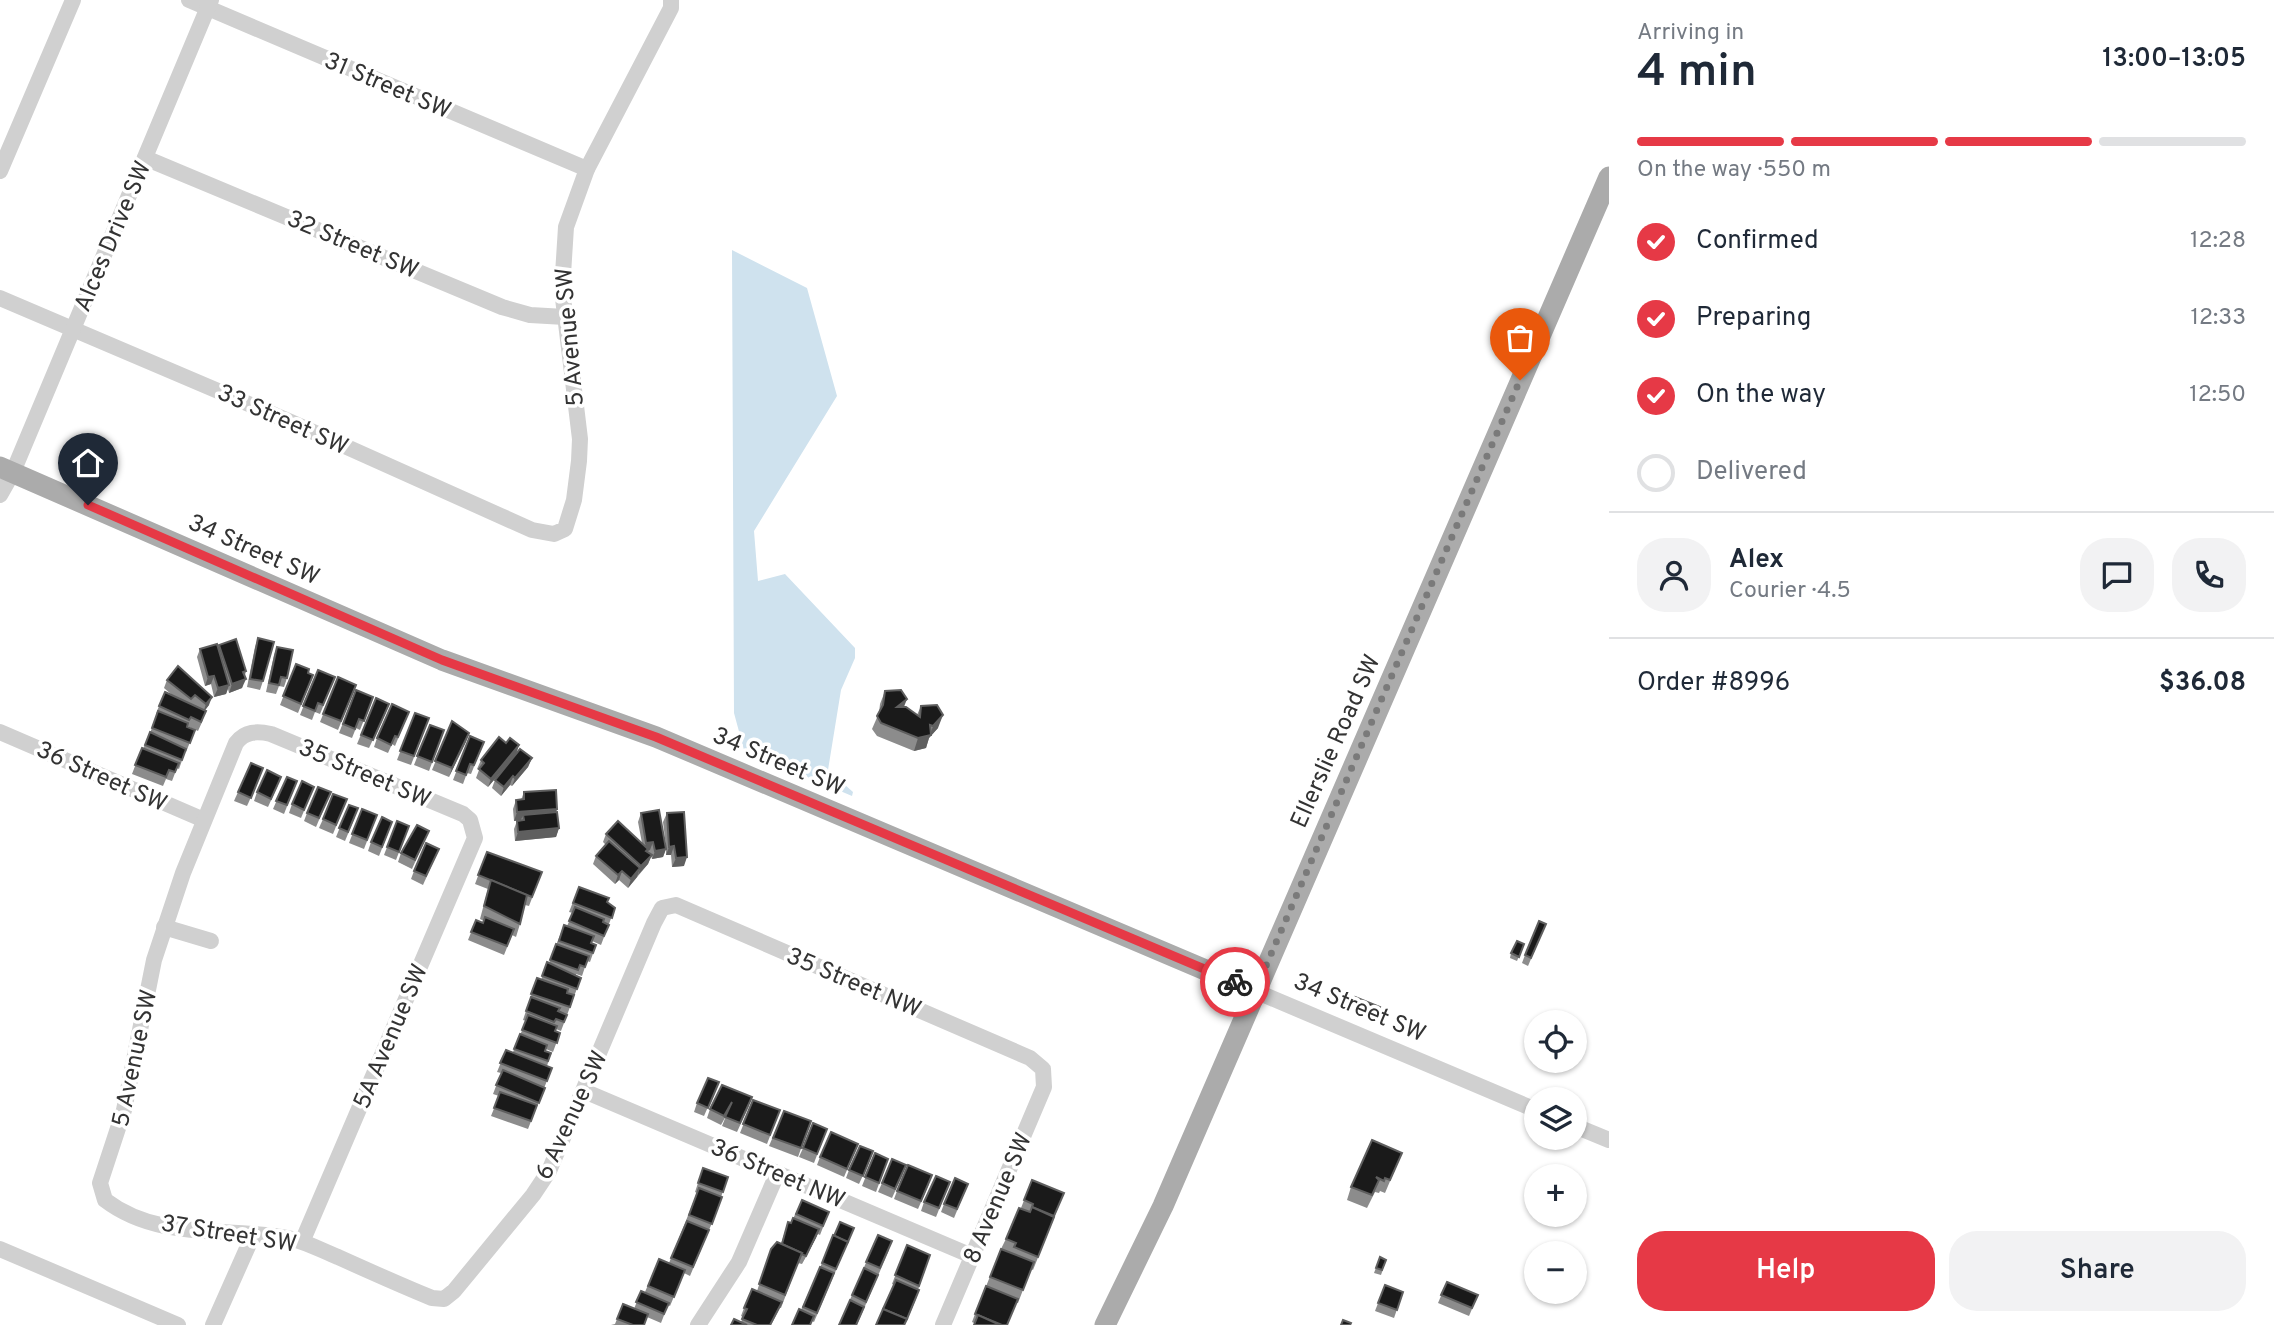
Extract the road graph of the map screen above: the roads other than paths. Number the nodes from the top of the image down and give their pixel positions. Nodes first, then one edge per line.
1 (73, 0) edge
2 (189, 0) edge
3 (671, 0) edge
4 (210, 4) edge
5 (145, 158) junction
6 (587, 169) junction
7 (0, 171) edge
8 (1609, 177) edge
9 (0, 298) edge
10 (565, 317) junction
11 (73, 328) junction
12 (6, 469) edge
13 (0, 495) edge
14 (565, 529) joint
15 (0, 733) edge
16 (247, 733) joint
17 (204, 820) junction
18 (474, 831) joint
19 (662, 908) joint
20 (164, 928) junction
21 (211, 941) dead end
22 (1255, 991) junction
23 (1043, 1069) joint
24 (584, 1091) junction
25 (1524, 1105) edge
26 (1587, 1131) edge
27 (1609, 1140) edge
28 (777, 1174) junction
29 (100, 1188) joint
30 (253, 1235) junction
31 (302, 1242) junction
32 (0, 1249) edge
33 (971, 1256) junction
34 (444, 1299) joint
35 (178, 1325) edge
36 (213, 1325) edge
37 (698, 1325) edge
38 (943, 1325) edge
39 (1105, 1325) edge

1 - 7 street
2 - 4 street, 31 Street SW
3 - 6 street, 5 Avenue SW
4 - 5 street, Alces Drive SW
4 - 6 street, 31 Street SW
5 - 10 street, 32 Street SW
5 - 11 street, Alces Drive SW
6 - 10 street, 5 Avenue SW
8 - 22 main road, Ellerslie Road SW
9 - 11 street, 33 Street SW
10 - 14 street, 5 Avenue SW
11 - 12 street, Alces Drive SW
11 - 14 street, 33 Street SW
12 - 13 street, Alces Drive SW
12 - 22 main road, 34 Street SW
15 - 17 street, 36 Street SW
16 - 17 street, 5 Avenue SW
16 - 18 street, 35 Street SW
17 - 20 street, 5 Avenue SW
18 - 31 street, 5A Avenue SW
19 - 23 street, 35 Street NW
19 - 24 street, 6 Avenue SW
20 - 21 street
20 - 29 street, 5 Avenue SW
22 - 25 street, 34 Street SW
22 - 39 main road, Ellerslie Road SW
23 - 33 street, 8 Avenue SW
24 - 28 street, 36 Street NW
24 - 34 street, 6 Avenue SW
26 - 27 street
28 - 33 street, 36 Street NW
28 - 37 street
29 - 30 street, 37 Street SW
30 - 31 street, 37 Street SW
30 - 36 street
31 - 34 street, 37 Street SW
32 - 35 street
33 - 38 street, 8 Avenue SW

